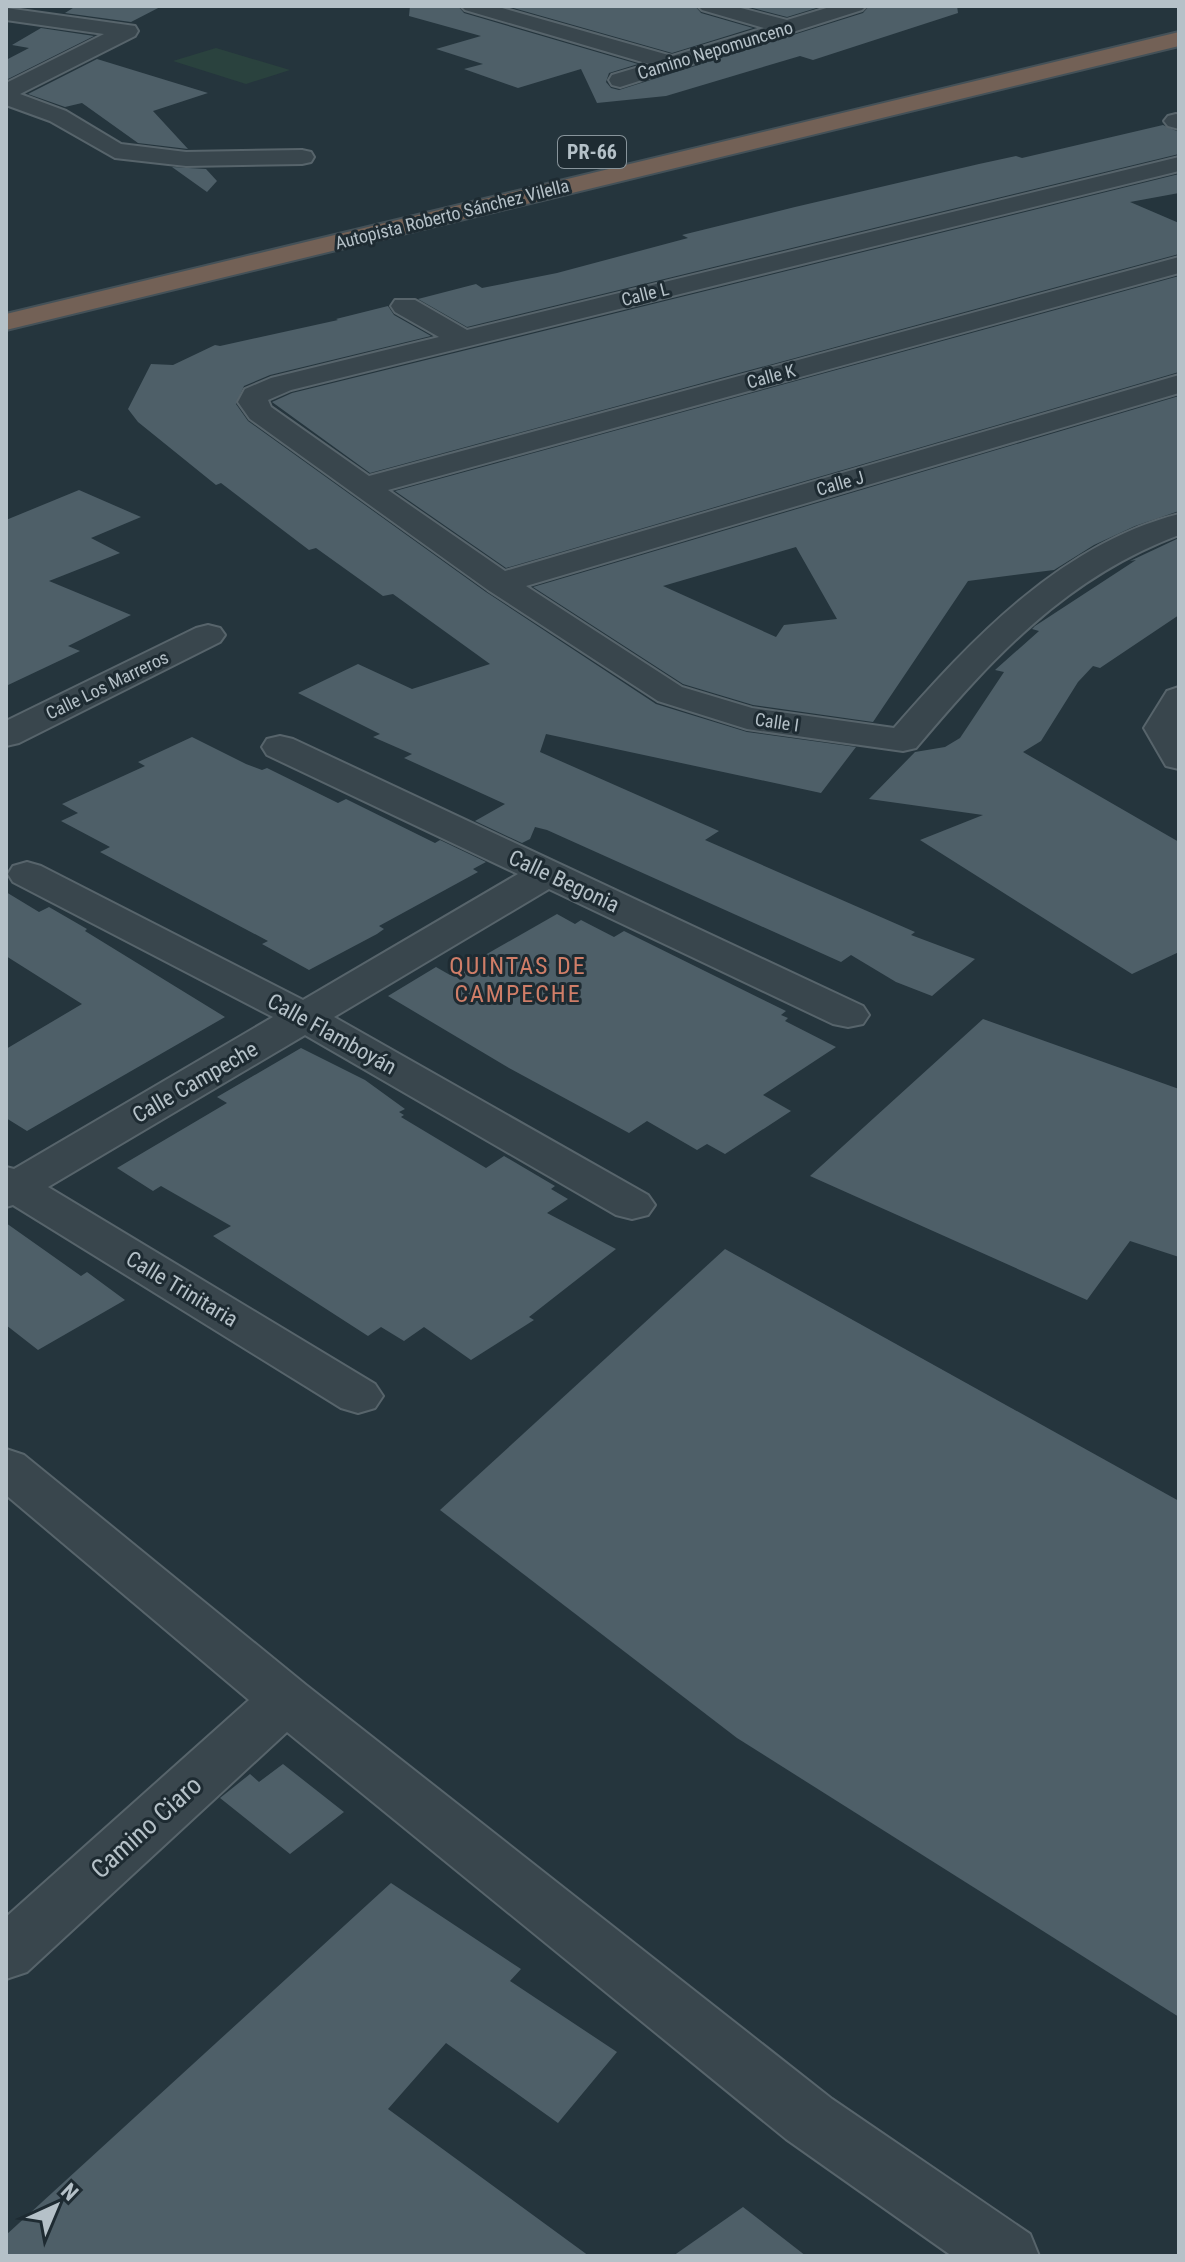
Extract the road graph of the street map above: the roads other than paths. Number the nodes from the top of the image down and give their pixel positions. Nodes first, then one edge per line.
1 (472, 6) edge
2 (709, 6) edge
3 (855, 6) edge
4 (580, 11) dead end
5 (6, 14) edge
6 (535, 24) junction
7 (787, 27) junction
8 (1179, 39) edge
9 (671, 63) junction
10 (620, 80) dead end
11 (6, 94) edge
12 (302, 157) dead end
13 (1179, 164) edge
14 (1179, 265) edge
15 (405, 306) dead end
16 (6, 322) edge
17 (463, 339) junction
18 (1179, 384) edge
19 (363, 487) junction
20 (1179, 524) edge
21 (500, 583) junction
22 (208, 635) dead end
23 (1179, 698) edge
24 (6, 735) edge
25 (280, 747) dead end
26 (1179, 758) edge
27 (548, 873) junction
28 (27, 874) dead end
29 (848, 1015) dead end
30 (306, 1018) junction
31 (9, 1187) edge
32 (632, 1205) dead end
33 (358, 1396) dead end
34 (6, 1467) edge
35 (286, 1700) junction
36 (6, 1954) edge
37 (1006, 2256) edge

1 - 6 street
2 - 7 street
3 - 7 street, Camino Nepomunceno
4 - 6 street
5 - 11 street
6 - 9 street
7 - 9 street, Camino Nepomunceno
8 - 16 highway, Autopista Roberto Sánchez Vilella / PR-66
9 - 10 street, Camino Nepomunceno
11 - 12 street
13 - 17 street, Calle L
14 - 19 street, Calle K
15 - 17 street
17 - 19 street, Calle L
18 - 21 street, Calle J
19 - 21 street, Calle I
20 - 21 street, Calle I
22 - 24 street, Calle Los Marreros
23 - 26 street
25 - 27 street, Calle Begonia
27 - 29 street, Calle Begonia
27 - 30 street, Calle Campeche
28 - 30 street, Calle Flamboyán
30 - 31 street, Calle Campeche
30 - 32 street, Calle Flamboyán
31 - 33 street, Calle Trinitaria
34 - 35 street
35 - 36 street, Camino Ciaro
35 - 37 street

